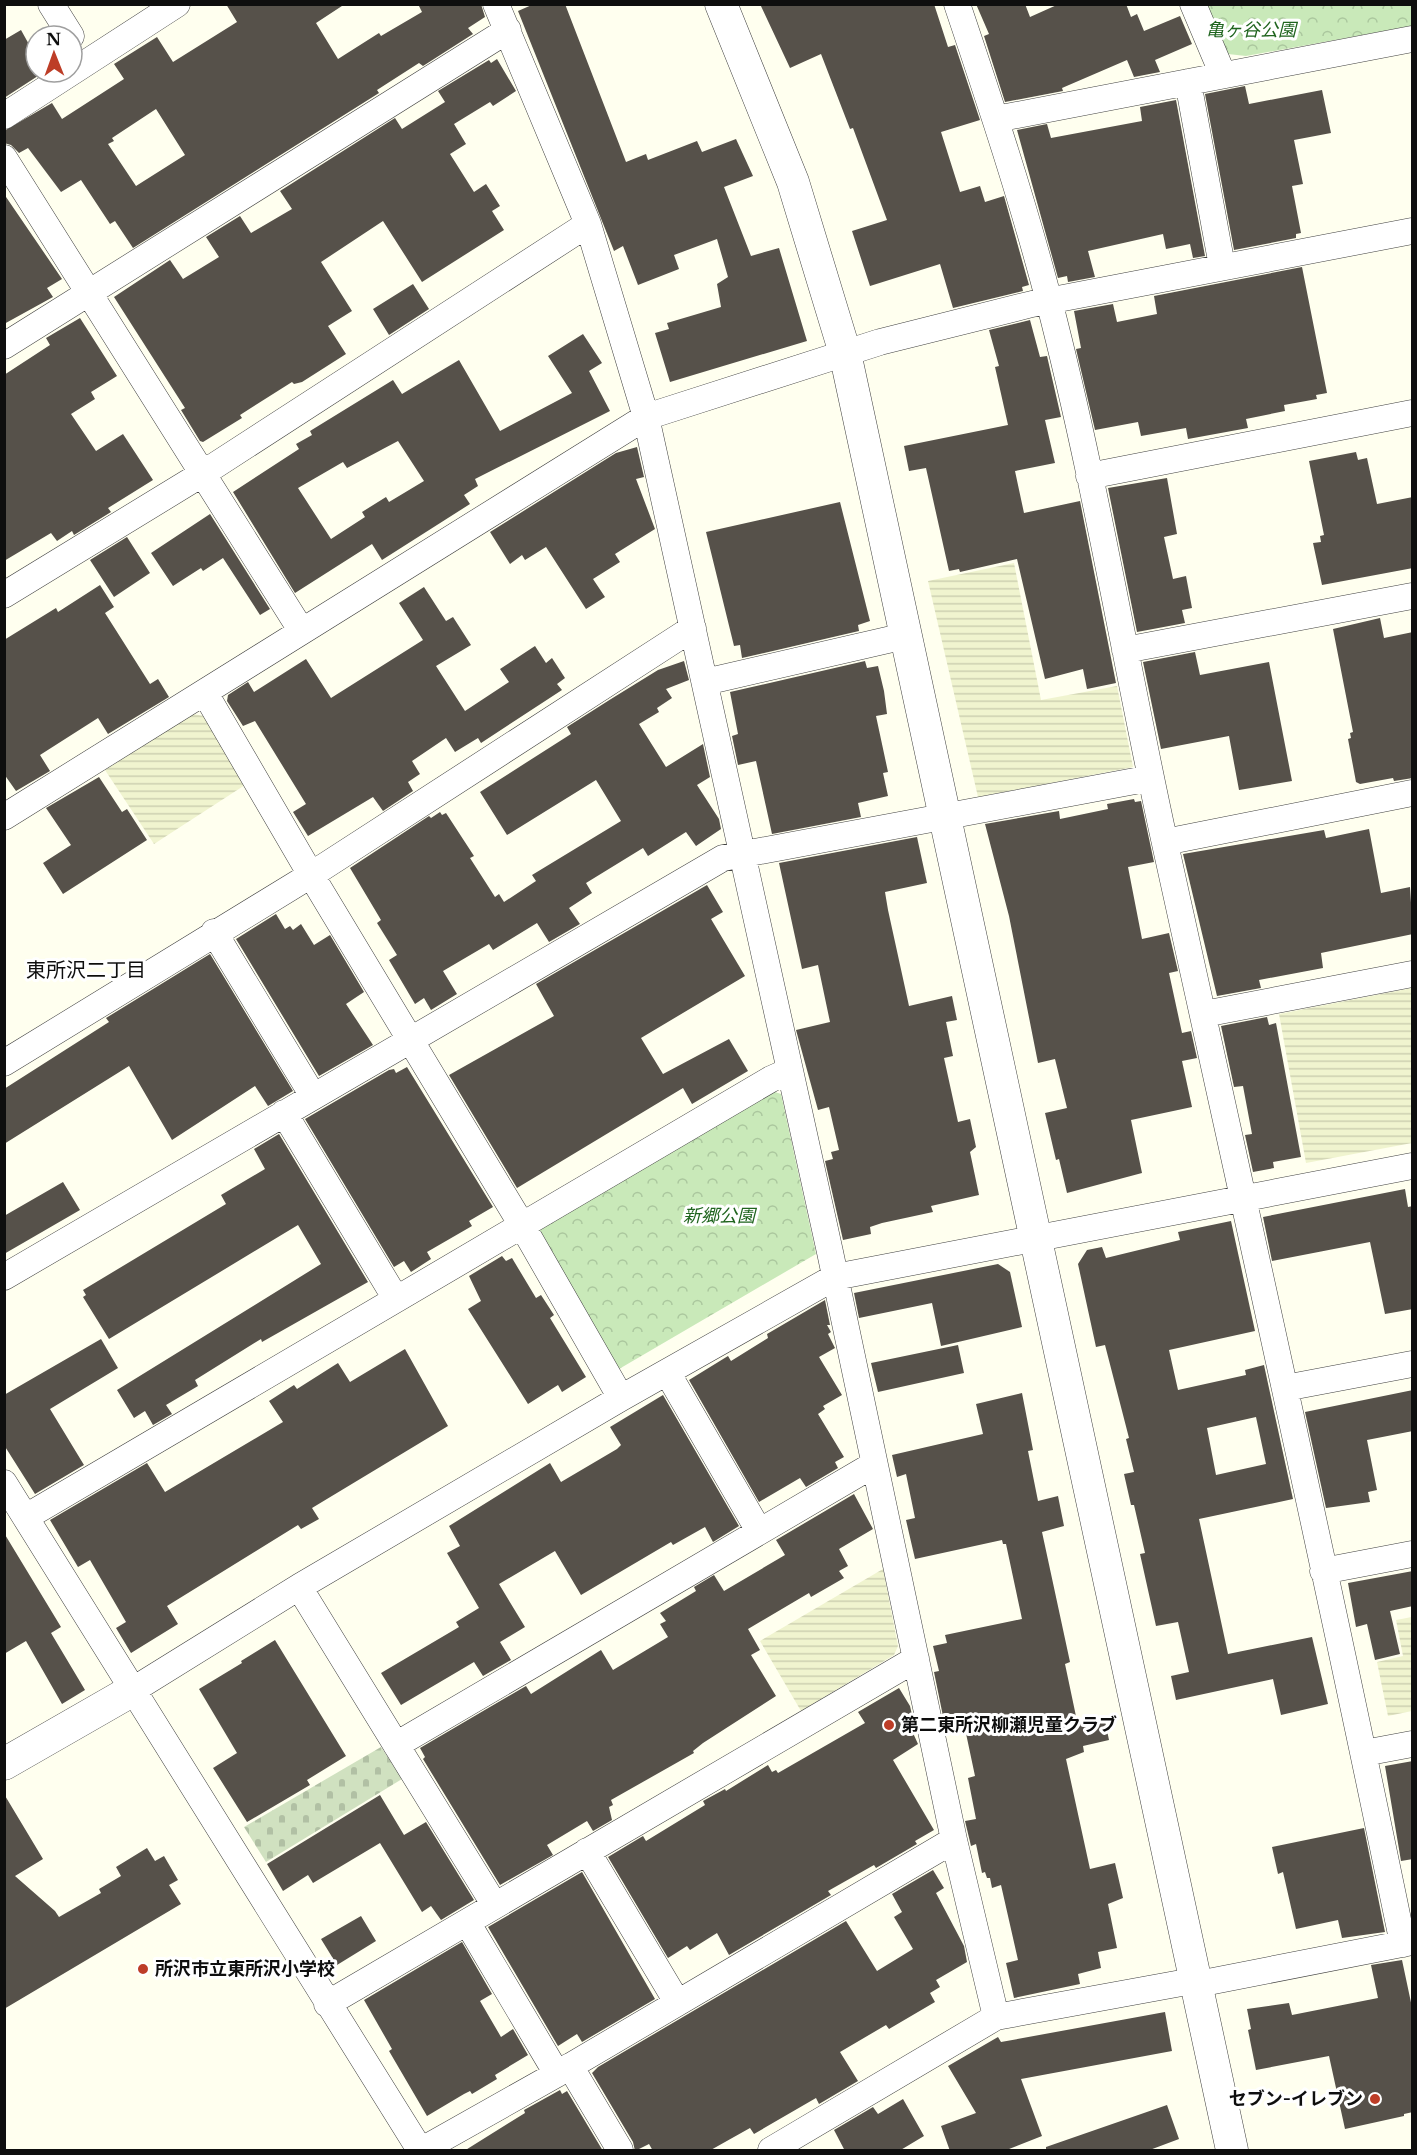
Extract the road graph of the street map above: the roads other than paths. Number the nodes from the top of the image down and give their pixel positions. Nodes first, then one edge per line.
1 (51, 4) edge
2 (177, 4) edge
3 (496, 4) edge
4 (721, 4) edge
5 (957, 4) edge
6 (1193, 4) edge
7 (64, 24) edge
8 (508, 30) junction
9 (1413, 39) edge
10 (84, 64) edge
11 (1223, 75) junction
12 (1188, 82) junction
13 (54, 84) edge
14 (4, 116) edge
15 (996, 119) junction
16 (4, 158) edge
17 (588, 224) junction
18 (1413, 231) edge
19 (1222, 266) junction
20 (88, 292) junction
21 (1048, 300) junction
22 (4, 346) edge
23 (845, 354) junction
24 (1413, 413) edge
25 (646, 417) junction
26 (202, 474) junction
27 (1089, 476) junction
28 (4, 596) edge
29 (1413, 596) edge
30 (693, 628) junction
31 (301, 630) junction
32 (905, 636) junction
33 (1125, 650) junction
34 (705, 682) junction
35 (205, 693) junction
36 (1151, 778) junction
37 (1413, 793) edge
38 (4, 817) edge
39 (946, 817) junction
40 (1165, 843) junction
41 (742, 854) junction
42 (311, 874) junction
43 (214, 932) junction
44 (1413, 974) edge
45 (1204, 1014) junction
46 (412, 1040) junction
47 (4, 1063) edge
48 (789, 1071) junction
49 (313, 1096) junction
50 (284, 1113) junction
51 (1413, 1166) edge
52 (1242, 1198) junction
53 (523, 1227) junction
54 (1034, 1238) junction
55 (4, 1277) edge
56 (835, 1277) junction
57 (396, 1299) junction
58 (1413, 1364) edge
59 (667, 1372) junction
60 (1285, 1388) junction
61 (621, 1398) junction
62 (873, 1465) junction
63 (4, 1483) edge
64 (26, 1517) junction
65 (759, 1531) junction
66 (1413, 1554) edge
67 (1323, 1571) junction
68 (299, 1587) junction
69 (916, 1659) junction
70 (133, 1690) junction
71 (1413, 1744) edge
72 (396, 1745) junction
73 (1364, 1753) junction
74 (4, 1764) edge
75 (954, 1840) junction
76 (587, 1851) junction
77 (494, 1904) junction
78 (467, 1922) junction
79 (1408, 1943) edge
80 (1198, 1982) junction
81 (677, 2002) junction
82 (327, 2004) junction
83 (996, 2017) junction
84 (564, 2070) junction
85 (421, 2151) edge
86 (620, 2151) edge
87 (771, 2151) edge
88 (1232, 2151) edge

1 - 7 street
2 - 10 street
3 - 8 street
4 - 23 street
5 - 15 street
6 - 11 street
8 - 17 street
8 - 20 street
9 - 11 street
11 - 12 street
12 - 15 street
12 - 19 street
13 - 14 street
15 - 21 street
16 - 20 street
17 - 25 street
17 - 26 street
18 - 19 street
19 - 21 street
20 - 22 street
20 - 26 street
21 - 23 street
21 - 27 street
23 - 25 street
23 - 32 street
24 - 27 street
25 - 30 street
25 - 31 street
26 - 28 street
26 - 31 street
27 - 33 street
29 - 33 street
30 - 34 street
30 - 42 street
31 - 35 street
32 - 34 street
32 - 39 street
33 - 36 street
34 - 41 street
35 - 38 street
35 - 42 street
36 - 39 street
36 - 40 street
37 - 40 street
39 - 41 street
39 - 54 street
40 - 45 street
41 - 46 street
41 - 48 street
42 - 43 street
42 - 46 street
43 - 47 street
43 - 49 street
44 - 45 street
45 - 52 street
46 - 49 street
46 - 53 street
48 - 53 street
48 - 56 street
49 - 50 street
50 - 55 street
50 - 57 street
51 - 52 street
52 - 54 street
52 - 60 street
53 - 57 street
53 - 61 street
54 - 56 street
54 - 80 street
56 - 59 street
56 - 62 street
57 - 64 street
58 - 60 street
59 - 61 street
59 - 65 street
60 - 67 street
61 - 68 street
62 - 65 street
62 - 69 street
63 - 64 street
64 - 70 street
65 - 72 street
66 - 67 street
67 - 73 street
68 - 70 street
68 - 72 street
69 - 75 street
69 - 76 street
70 - 74 street
70 - 82 street
71 - 73 street
72 - 77 street
73 - 79 street
75 - 81 street
75 - 83 street
76 - 77 street
76 - 81 street
77 - 78 street
78 - 82 street
78 - 84 street
79 - 80 street
80 - 83 street
80 - 88 street
81 - 84 street
82 - 85 street
83 - 87 street
84 - 85 street
84 - 86 street

